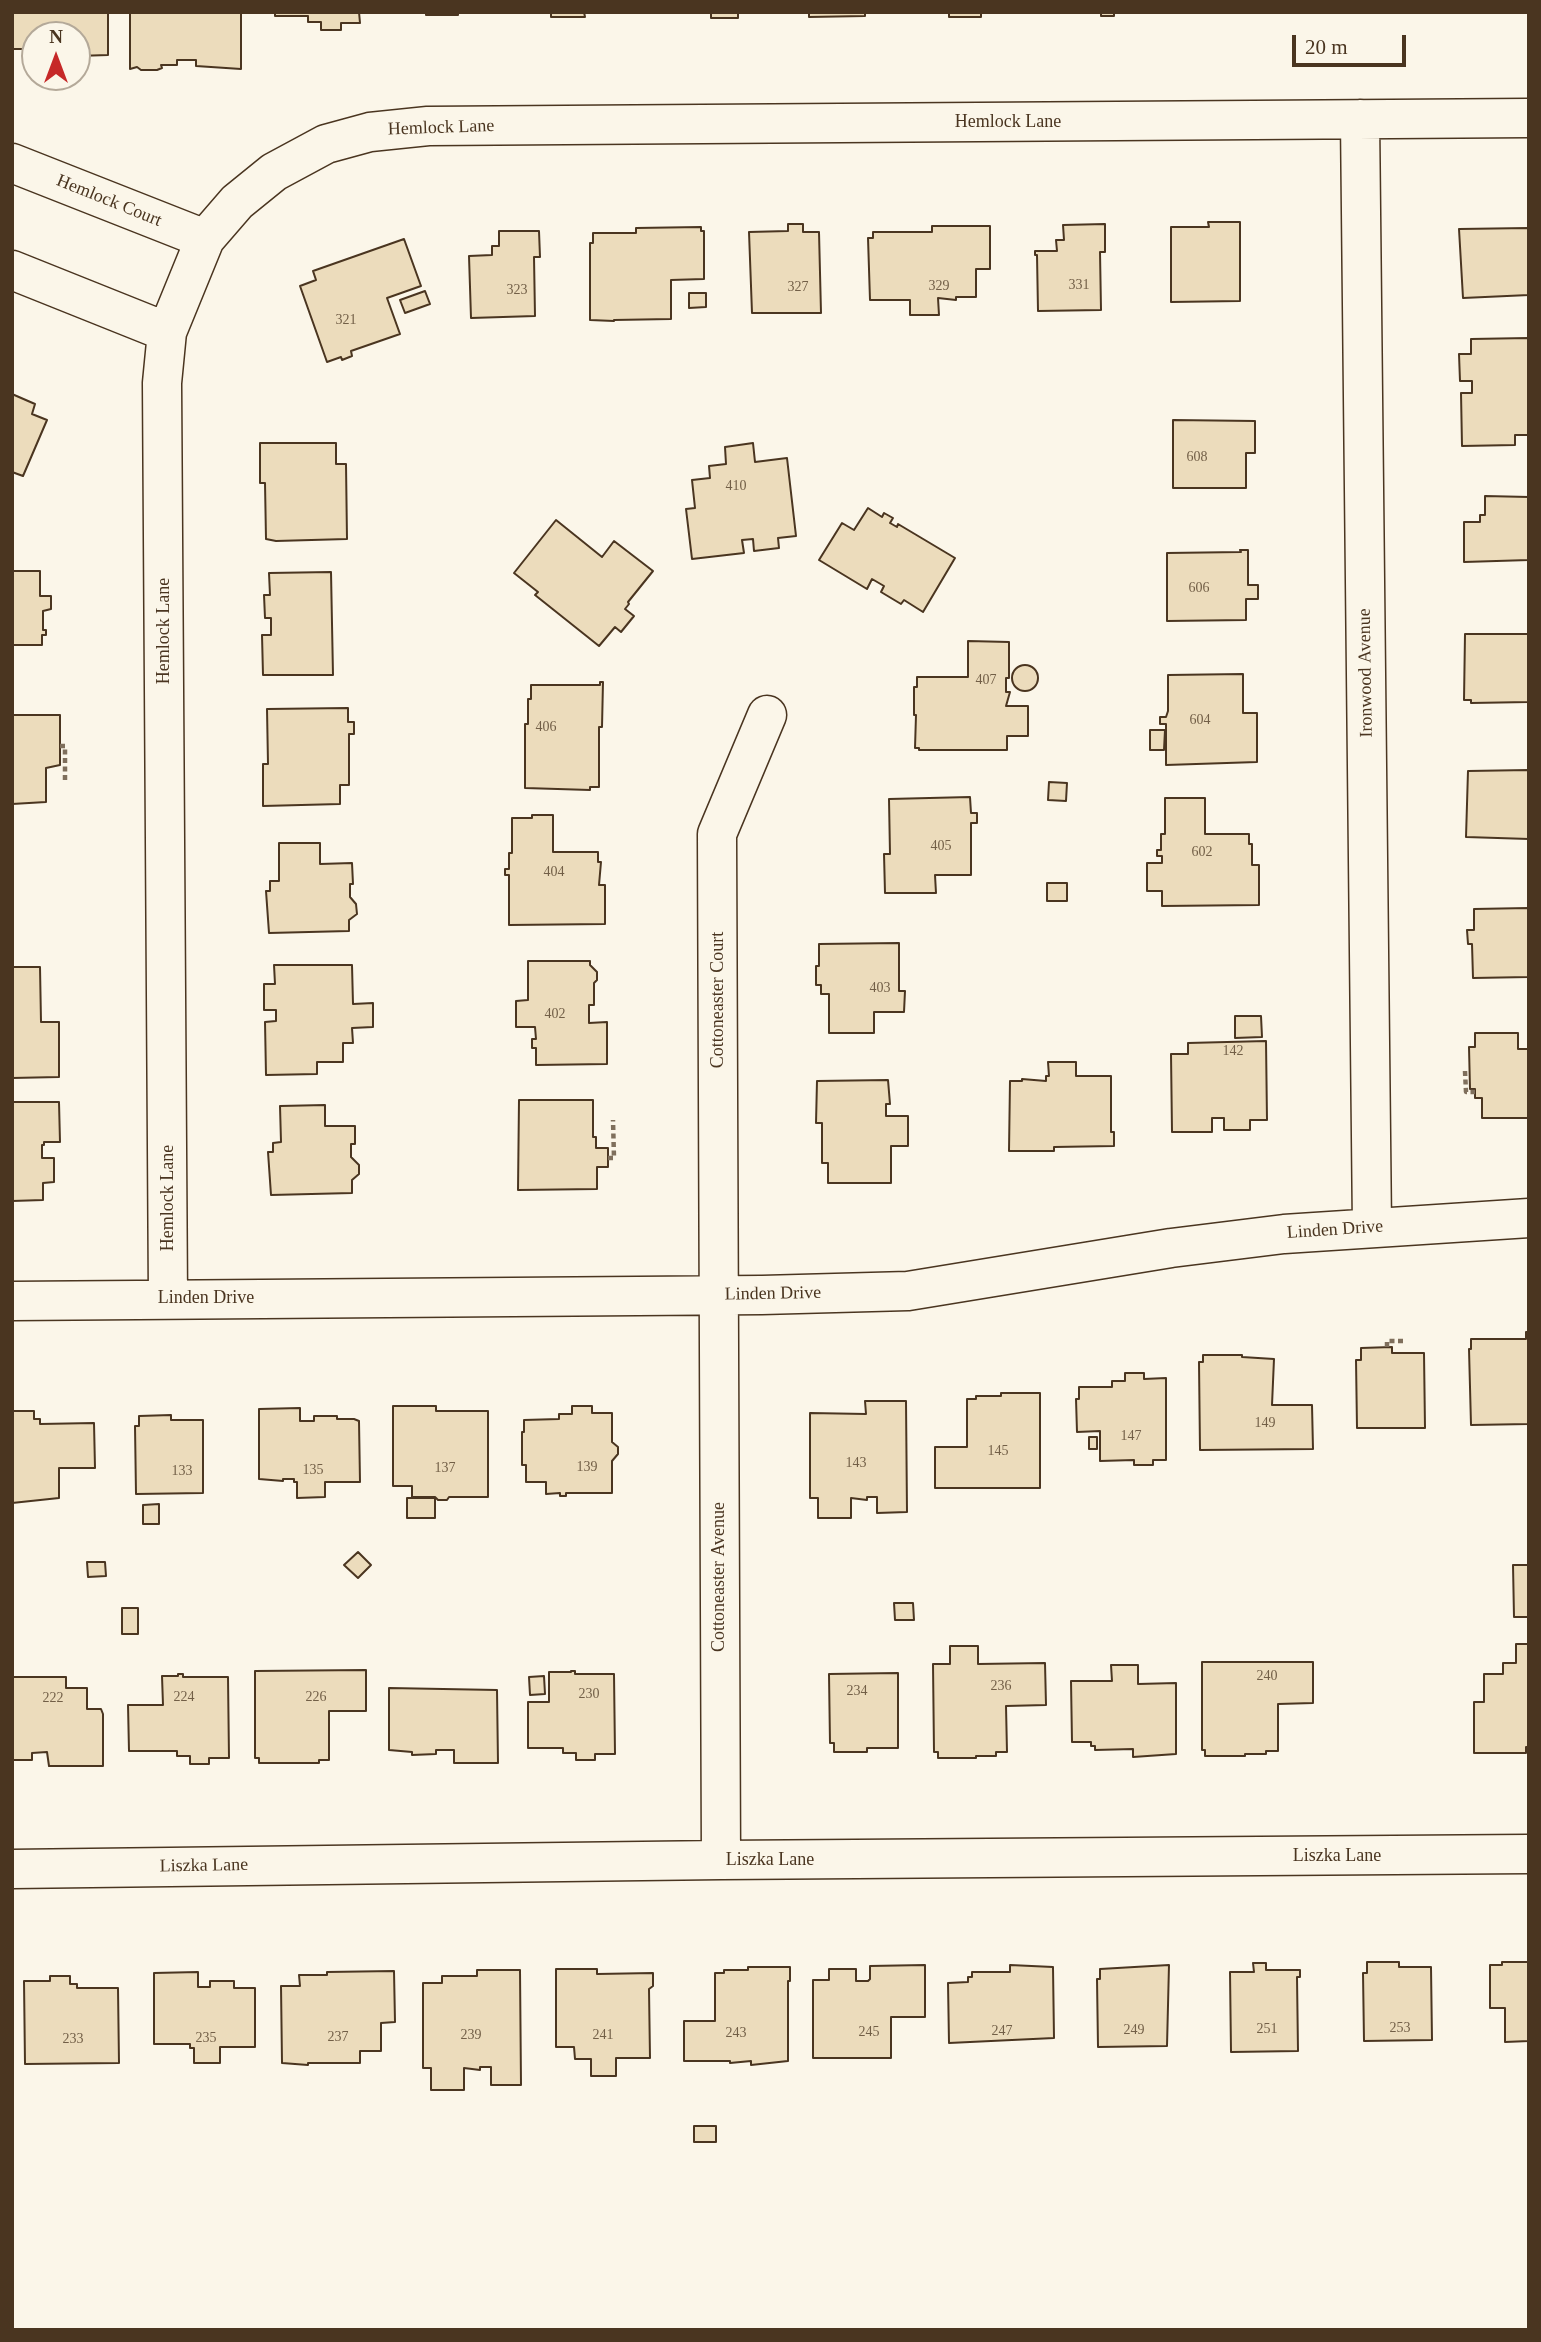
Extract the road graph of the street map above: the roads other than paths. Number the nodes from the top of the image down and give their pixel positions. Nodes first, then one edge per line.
1 (1529, 118) edge
2 (1360, 119) junction
3 (12, 163) edge
4 (205, 239) junction
5 (12, 270) edge
6 (167, 332) junction
7 (767, 715) dead end
8 (1529, 1218) edge
9 (1372, 1227) junction
10 (718, 1295) junction
11 (168, 1298) junction
12 (12, 1301) edge
13 (1529, 1854) edge
14 (721, 1860) junction
15 (12, 1869) edge

1 - 2 street, Hemlock Lane
2 - 4 street, Hemlock Lane
2 - 9 street, Ironwood Avenue
3 - 4 street, Hemlock Court
4 - 6 street, Hemlock Lane
5 - 6 street
6 - 11 street, Hemlock Lane
7 - 10 street, Cottoneaster Court
8 - 9 street, Linden Drive
9 - 10 street, Linden Drive
10 - 11 street, Linden Drive
10 - 14 street, Cottoneaster Avenue
11 - 12 street, Linden Drive
13 - 14 street, Liszka Lane
14 - 15 street, Liszka Lane

